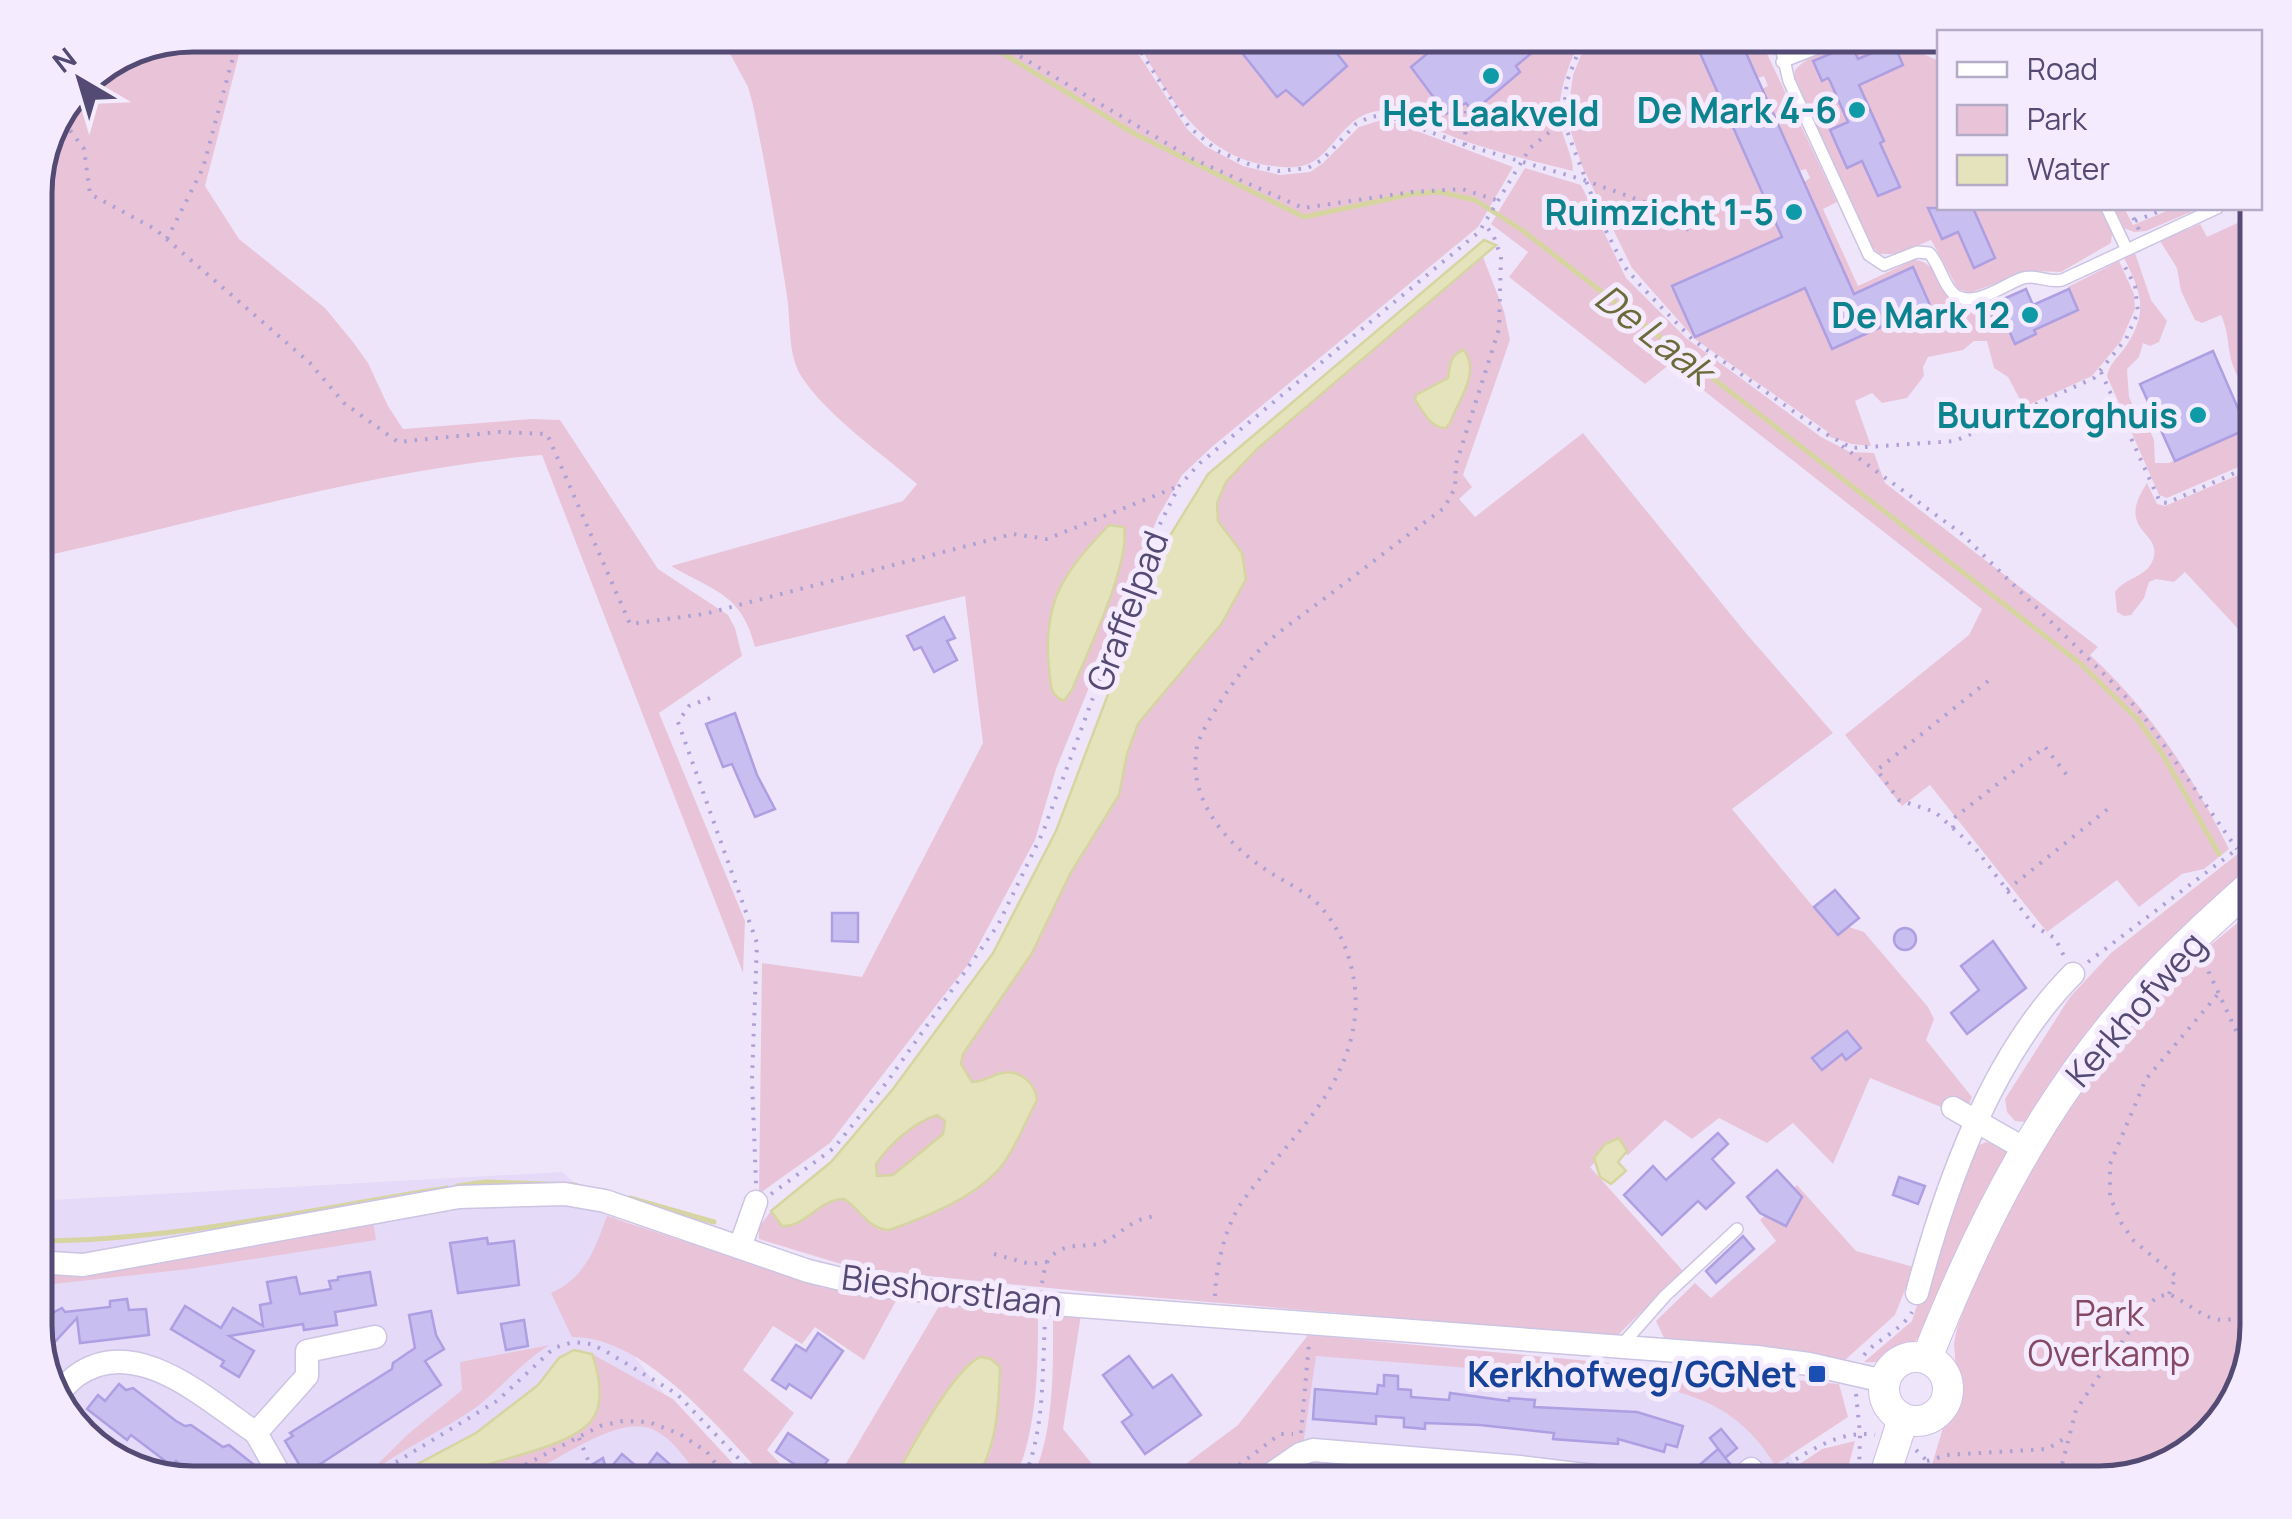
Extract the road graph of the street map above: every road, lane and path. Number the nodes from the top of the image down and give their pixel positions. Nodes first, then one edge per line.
1 (234, 52) edge
2 (1013, 52) edge
3 (1141, 52) edge
4 (1579, 52) edge
5 (1781, 52) edge
6 (1808, 52) edge
7 (1782, 62) junction
8 (1466, 110) dead end
9 (1563, 121) junction
10 (70, 130) edge
11 (1465, 145) junction
12 (1521, 162) junction
13 (1584, 180) junction
14 (1499, 201) junction
15 (2108, 210) edge
16 (2129, 210) edge
17 (2162, 210) edge
18 (2212, 210) edge
19 (1487, 222) junction
20 (2135, 222) junction
21 (1695, 228) dead end
22 (167, 240) junction
23 (2144, 240) junction
24 (2122, 250) junction
25 (2101, 372) junction
26 (1830, 437) junction
27 (2240, 470) edge
28 (1179, 486) junction
29 (1988, 681) dead end
30 (710, 698) dead end
31 (2070, 779) dead end
32 (2109, 808) dead end
33 (1953, 828) junction
34 (2240, 847) edge
35 (2237, 849) junction
36 (2007, 890) junction
37 (2240, 895) edge
38 (2192, 938) junction
39 (2071, 976) junction
40 (2219, 994) junction
41 (2240, 1039) edge
42 (1953, 1108) dead end
43 (1978, 1122) junction
44 (2025, 1150) junction
45 (756, 1202) junction
46 (1158, 1216) dead end
47 (1737, 1228) dead end
48 (740, 1247) junction
49 (994, 1254) dead end
50 (1047, 1262) junction
51 (53, 1263) edge
52 (1917, 1293) joint
53 (2170, 1294) junction
54 (1044, 1303) junction
55 (1214, 1316) junction
56 (1648, 1316) junction
57 (2240, 1317) edge
58 (1311, 1323) junction
59 (375, 1337) dead end
60 (1620, 1347) junction
61 (1659, 1350) junction
62 (1927, 1358) junction
63 (1872, 1378) junction
64 (66, 1385) edge
65 (1904, 1419) junction
66 (256, 1433) junction
67 (1860, 1434) junction
68 (2071, 1434) junction
69 (579, 1438) junction
70 (1928, 1461) dead end
71 (275, 1466) edge
72 (390, 1466) edge
73 (524, 1466) edge
74 (591, 1466) edge
75 (718, 1466) edge
76 (746, 1466) edge
77 (1026, 1466) edge
78 (1238, 1466) edge
79 (1286, 1466) edge
80 (1440, 1466) edge
81 (1787, 1466) edge
82 (1867, 1466) edge
83 (1879, 1466) edge
84 (2062, 1466) edge

1 - 22 path
2 - 14 path
3 - 11 path
4 - 9 path
5 - 7 lane
6 - 7 lane
7 - 24 lane
8 - 11 path
9 - 12 path, Graffelpad
9 - 13 path
10 - 22 path
11 - 12 path
12 - 13 path
12 - 14 path, Graffelpad
13 - 21 path
13 - 26 path
14 - 19 path, Graffelpad
15 - 24 lane
16 - 20 path
17 - 20 path
18 - 23 lane
19 - 28 path, Graffelpad
19 - 55 path
20 - 23 path
22 - 28 path
23 - 24 lane
24 - 25 path
25 - 26 path
25 - 27 path
26 - 35 path
28 - 45 path, Graffelpad
29 - 33 path
30 - 45 path
31 - 33 path
32 - 36 path
33 - 36 path
34 - 35 path, Kerkhofweg
35 - 39 path, Kerkhofweg
36 - 39 path
37 - 38 street, Kerkhofweg
38 - 40 path
38 - 44 street, Kerkhofweg
39 - 43 street, Kerkhofweg
40 - 41 path
40 - 53 path
42 - 43 street
43 - 44 street
43 - 52 street, Kerkhofweg
44 - 62 street, Kerkhofweg
45 - 48 street
46 - 50 path
47 - 56 lane
48 - 51 street, Bieshorstlaan
48 - 54 street, Bieshorstlaan
49 - 50 path
50 - 54 path
52 - 63 path
53 - 57 path
53 - 68 path
54 - 55 street, Bieshorstlaan
54 - 77 path
55 - 58 street, Bieshorstlaan
56 - 60 lane
56 - 61 lane
58 - 60 street, Bieshorstlaan
58 - 78 path
59 - 66 street
60 - 61 street, Bieshorstlaan
61 - 63 street, Bieshorstlaan
62 - 63 street
62 - 65 street
63 - 65 street
63 - 67 path
64 - 66 street
65 - 83 street
66 - 71 street
67 - 81 path
67 - 82 path
68 - 70 path
68 - 84 path
69 - 73 path
69 - 74 path
69 - 75 path
72 - 76 path
79 - 80 street

